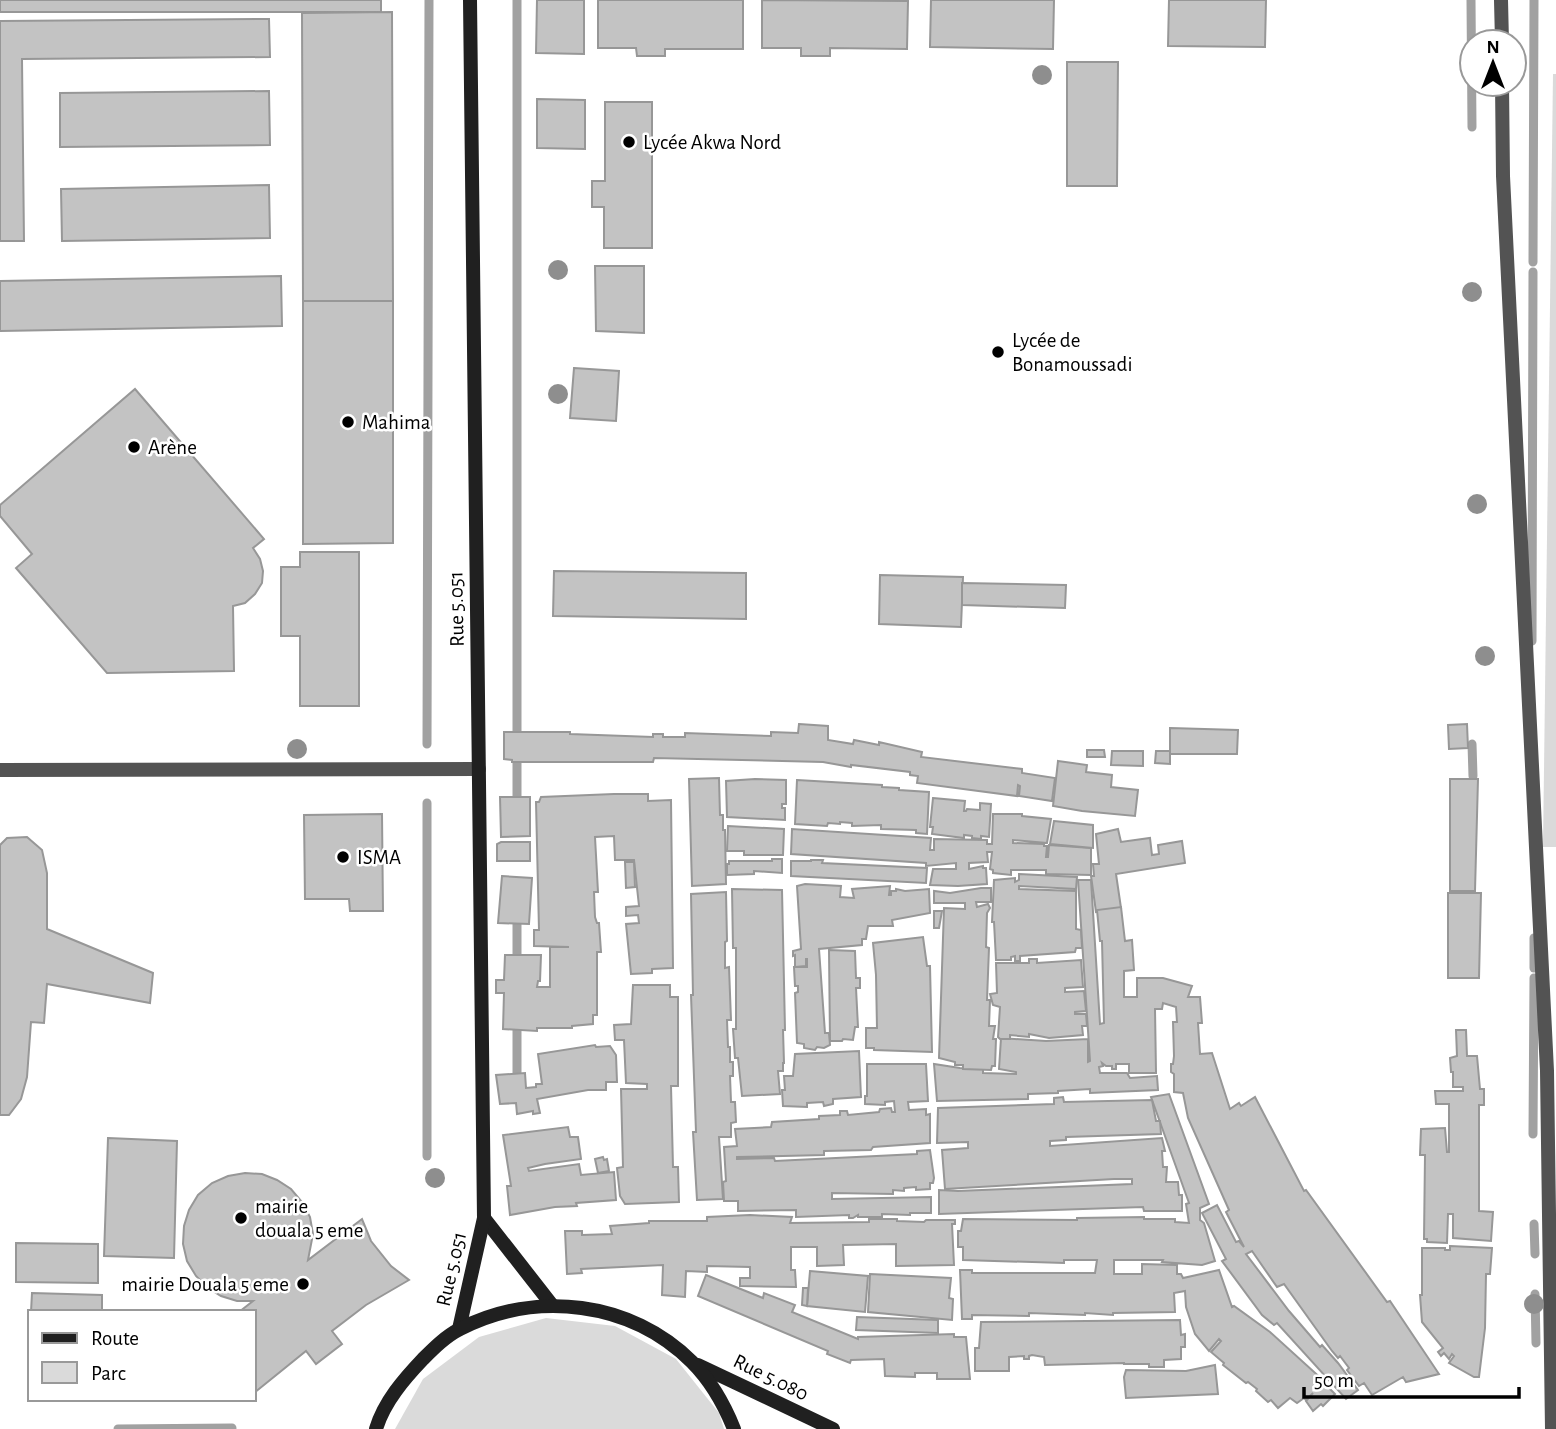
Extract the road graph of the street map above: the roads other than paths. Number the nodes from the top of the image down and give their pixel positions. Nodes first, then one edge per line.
1 (470, 0) edge
2 (1501, 0) edge
3 (1502, 28) edge
4 (1502, 98) edge
5 (479, 769) junction
6 (0, 770) edge
7 (484, 1218) junction
8 (552, 1305) junction
9 (459, 1329) junction
10 (691, 1362) junction
11 (376, 1429) edge
12 (734, 1429) edge
13 (833, 1429) edge
14 (1552, 1429) edge

1 - 5 main road, Rue 5.051
2 - 3 street
4 - 14 street
5 - 6 street
5 - 7 main road, Rue 5.051
7 - 8 main road, Rue 5.051
7 - 9 main road, Rue 5.051
8 - 9 main road
8 - 10 main road
9 - 11 main road
10 - 12 main road
10 - 13 main road, Rue 5.080

